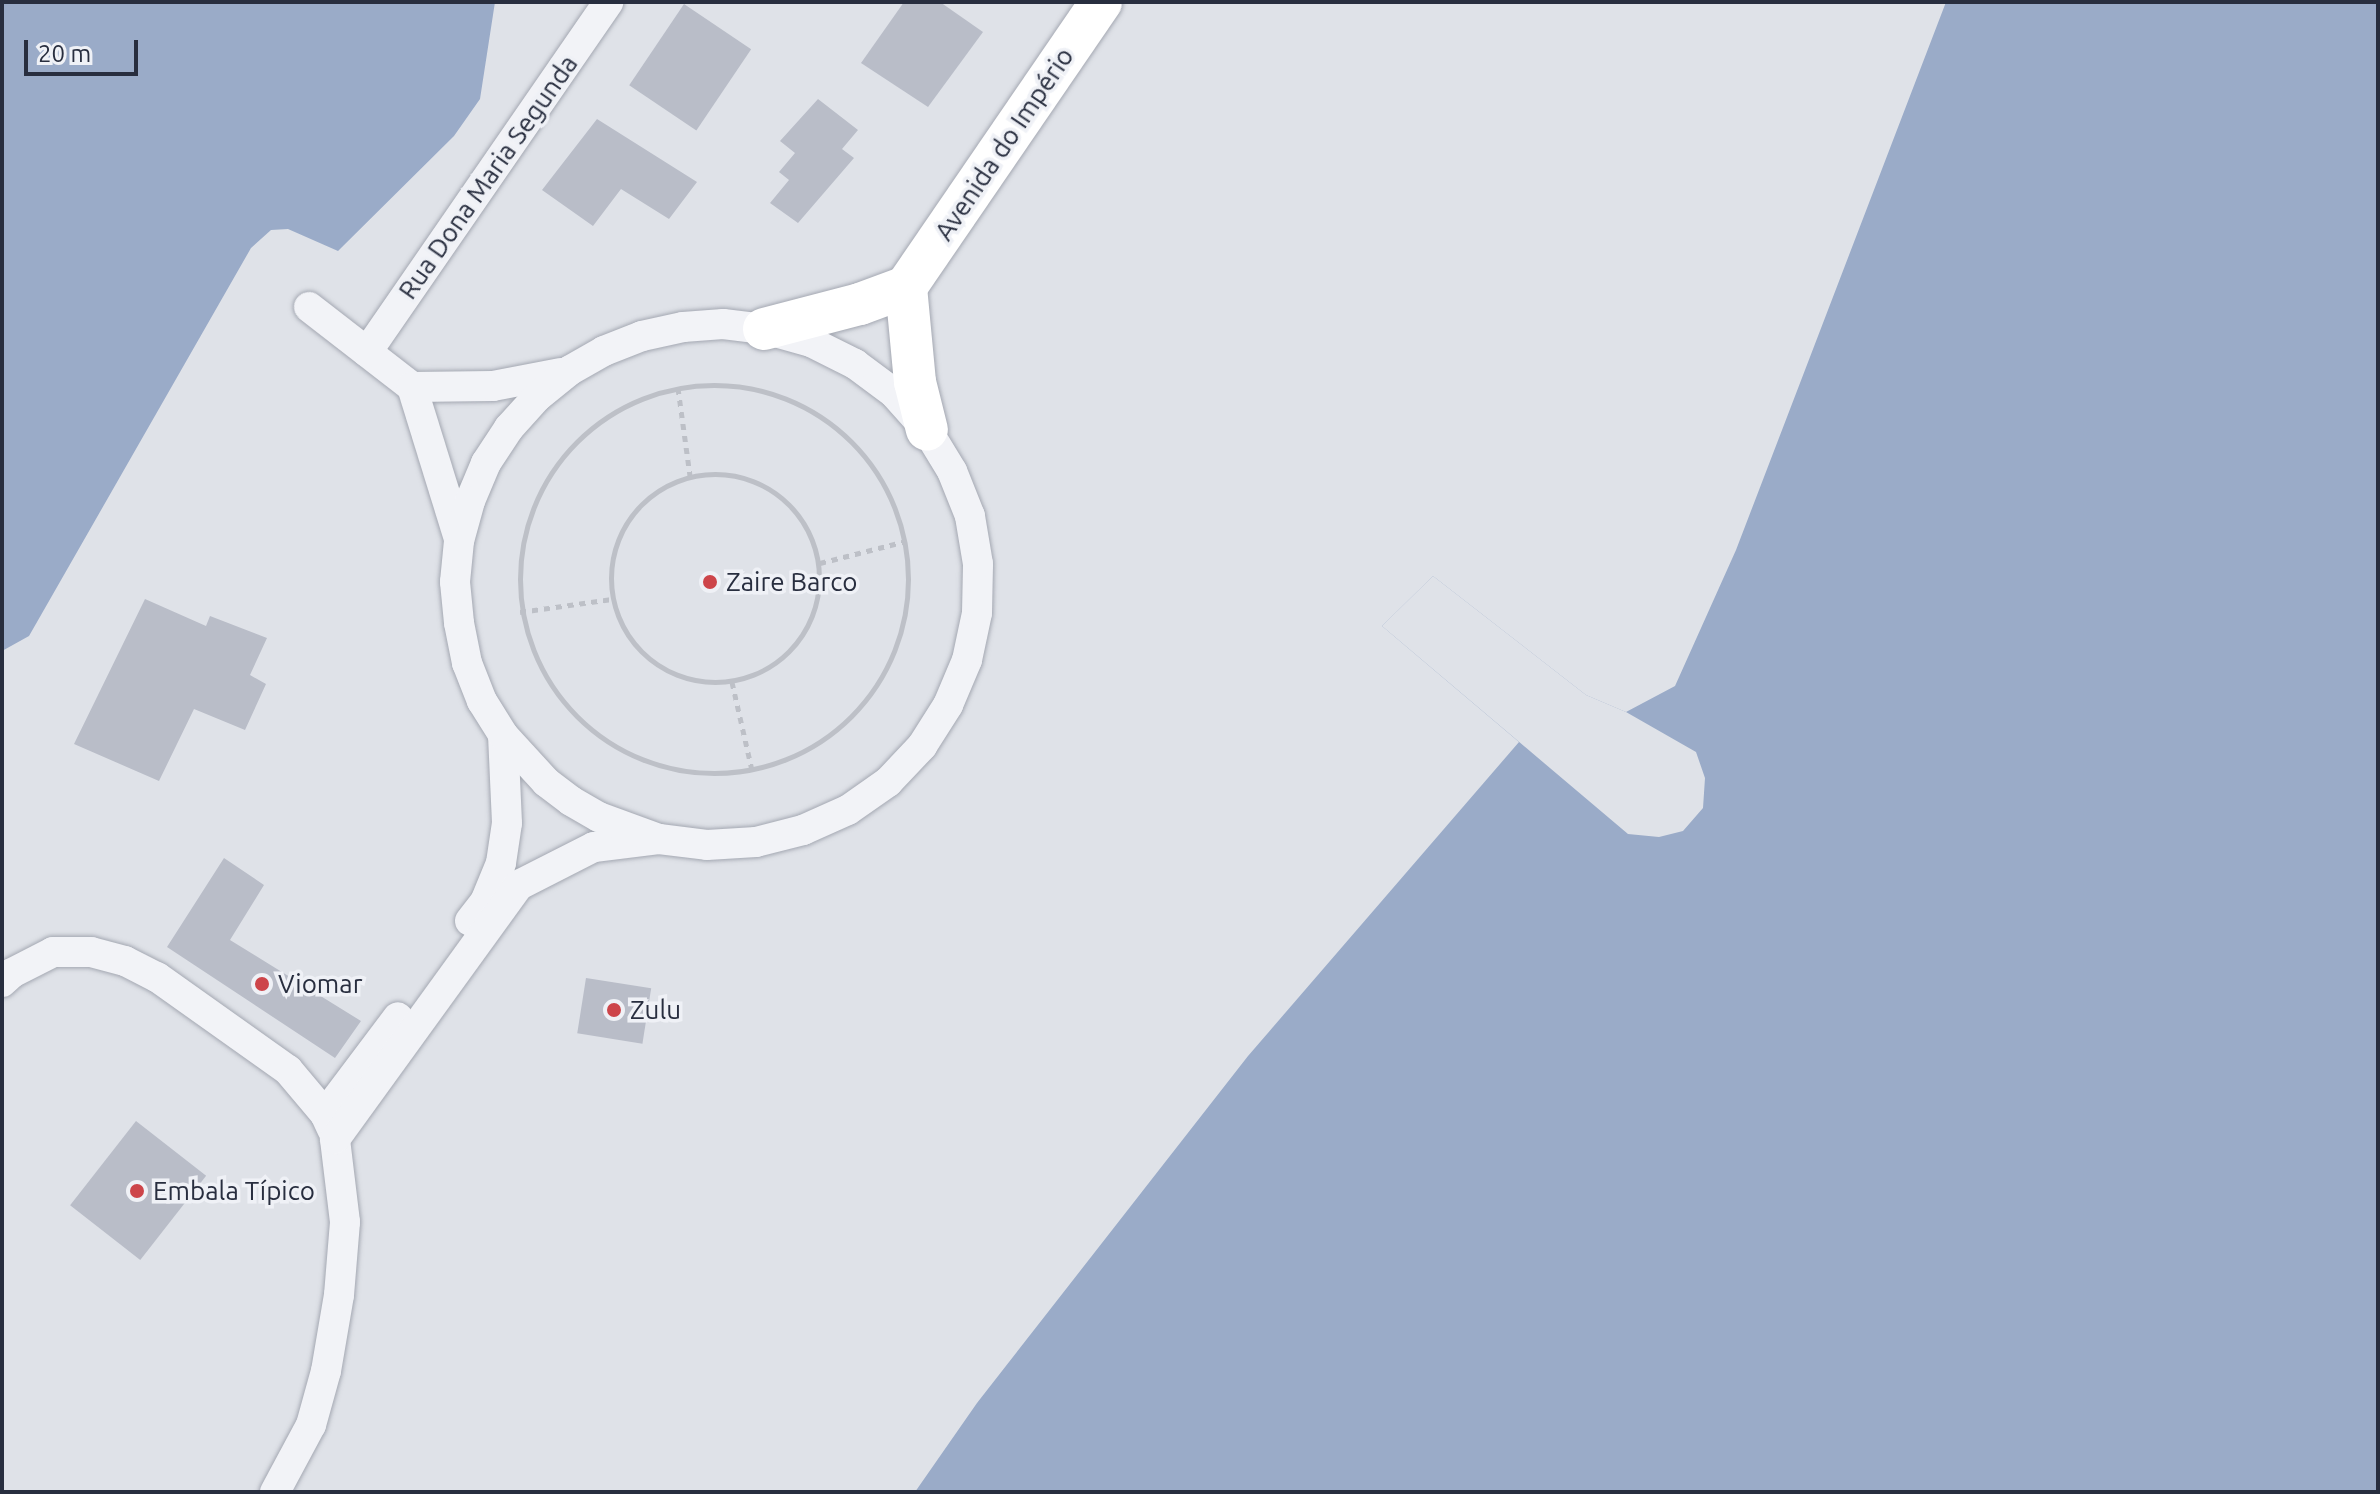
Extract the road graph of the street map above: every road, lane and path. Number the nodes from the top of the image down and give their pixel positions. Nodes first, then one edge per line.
1 (608, 2) edge
2 (1101, 2) edge
3 (906, 287) junction
4 (309, 307) dead end
5 (764, 329) junction
6 (367, 352) junction
7 (569, 371) junction
8 (412, 387) junction
9 (678, 388) junction
10 (927, 430) junction
11 (690, 476) junction
12 (459, 541) junction
13 (906, 541) junction
14 (820, 563) junction
15 (612, 599) junction
16 (520, 612) junction
17 (732, 682) junction
18 (503, 735) junction
19 (752, 770) junction
20 (659, 839) junction
21 (2, 982) edge
22 (330, 1126) junction
23 (275, 1492) edge

1 - 6 street, Rua Dona Maria Segunda
2 - 3 street, Avenida do Império
3 - 5 street
3 - 10 street
4 - 6 street
5 - 7 street
5 - 10 street
6 - 8 street
7 - 8 street
7 - 12 street
8 - 12 street
9 - 11 path
9 - 13 path
9 - 16 path
10 - 20 street
11 - 14 path
11 - 15 path
12 - 18 street
13 - 14 path
13 - 19 path
14 - 17 path
15 - 16 path
15 - 17 path
16 - 19 path
17 - 19 path
18 - 20 street
18 - 22 street
20 - 22 street
21 - 22 street
22 - 23 street

